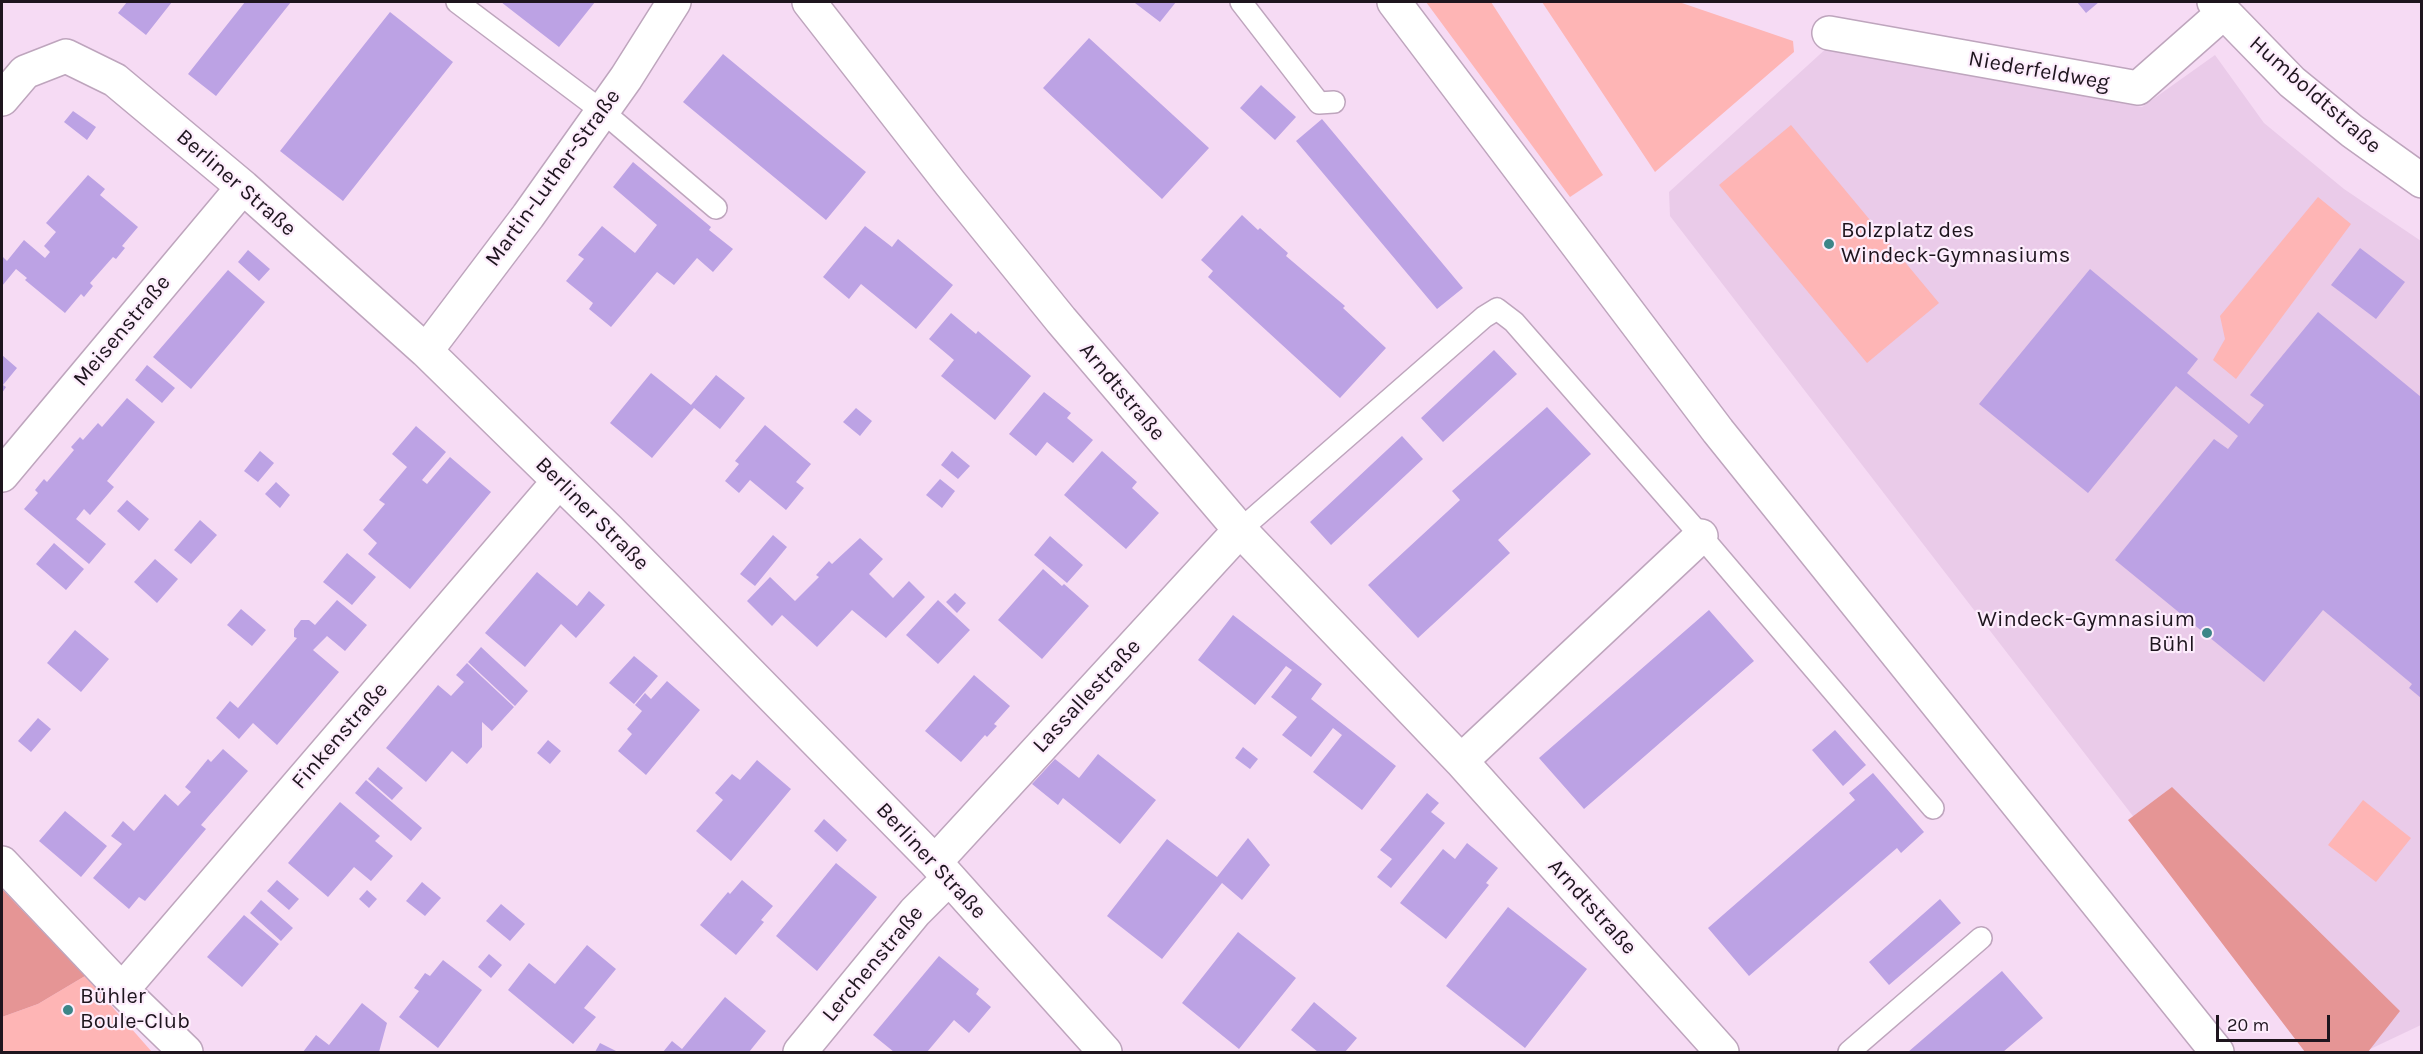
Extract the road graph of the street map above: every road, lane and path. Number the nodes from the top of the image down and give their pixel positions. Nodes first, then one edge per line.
1 (457, 2) edge
2 (674, 2) edge
3 (809, 2) edge
4 (1241, 2) edge
5 (1394, 2) edge
6 (2218, 7) edge
7 (1829, 33) dead end
8 (2, 99) edge
9 (1334, 102) dead end
10 (602, 111) junction
11 (2421, 181) edge
12 (243, 187) junction
13 (716, 208) dead end
14 (426, 351) junction
15 (2, 475) edge
16 (559, 481) junction
17 (1240, 530) junction
18 (1701, 536) junction
19 (1461, 761) junction
20 (1933, 808) dead end
21 (2, 863) edge
22 (942, 870) junction
23 (1981, 938) dead end
24 (122, 990) junction
25 (186, 1053) edge
26 (800, 1053) edge
27 (1105, 1053) edge
28 (1722, 1053) edge
29 (1849, 1053) edge
30 (2217, 1053) edge

1 - 10 lane
2 - 10 street, Martin-Luther-Straße
3 - 17 street, Arndtstraße
4 - 9 lane
5 - 30 street
6 - 7 street, Niederfeldweg
6 - 11 street, Humboldtstraße
8 - 12 street, Berliner Straße
10 - 13 lane
10 - 14 street, Martin-Luther-Straße
12 - 14 street, Berliner Straße
12 - 15 street, Meisenstraße
14 - 16 street, Berliner Straße
16 - 22 street, Berliner Straße
16 - 24 street, Finkenstraße
17 - 18 lane
17 - 19 street, Arndtstraße
17 - 22 street, Lassallestraße
18 - 19 street
18 - 20 lane
19 - 28 street, Arndtstraße
21 - 24 street
22 - 26 street, Lerchenstraße
22 - 27 street, Berliner Straße
23 - 29 lane
24 - 25 street

